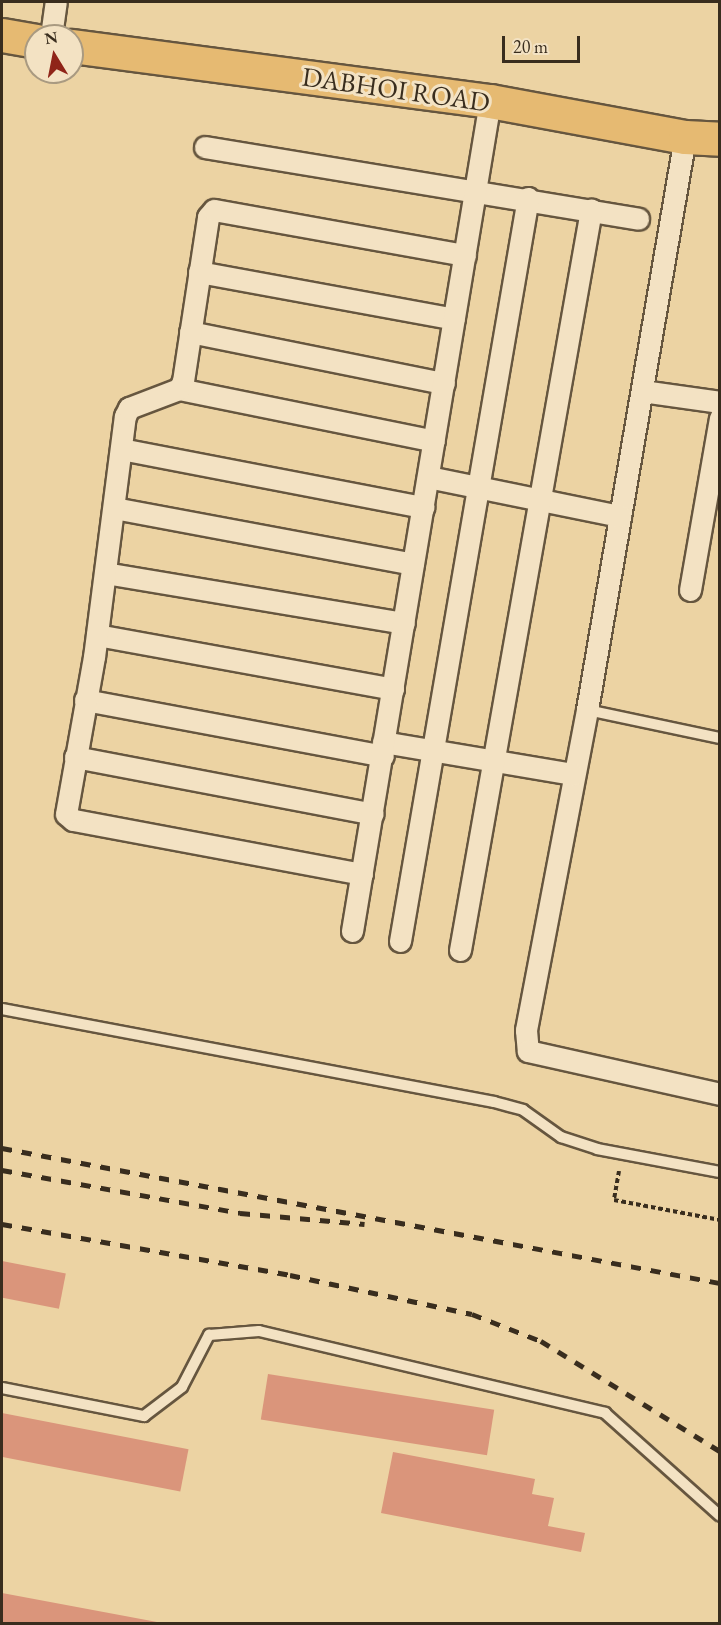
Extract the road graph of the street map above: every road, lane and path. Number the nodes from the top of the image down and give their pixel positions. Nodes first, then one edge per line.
1 (56, 2) edge
2 (53, 24) edge
3 (2, 35) edge
4 (24, 38) edge
5 (84, 48) edge
6 (490, 101) junction
7 (685, 138) junction
8 (720, 139) edge
9 (205, 147) dead end
10 (476, 189) junction
11 (528, 198) junction
12 (591, 210) junction
13 (638, 219) dead end
14 (465, 255) junction
15 (199, 272) junction
16 (454, 319) junction
17 (190, 332) junction
18 (444, 383) junction
19 (179, 389) junction
20 (642, 391) junction
21 (720, 402) edge
22 (720, 418) edge
23 (434, 441) junction
24 (121, 449) junction
25 (428, 477) junction
26 (479, 487) junction
27 (540, 500) junction
28 (423, 507) junction
29 (114, 508) junction
30 (620, 516) junction
31 (413, 564) junction
32 (105, 573) junction
33 (690, 590) dead end
34 (404, 623) junction
35 (97, 635) junction
36 (393, 689) junction
37 (85, 700) junction
38 (587, 710) junction
39 (720, 738) edge
40 (383, 749) junction
41 (435, 751) junction
42 (75, 757) junction
43 (493, 762) junction
44 (573, 774) junction
45 (373, 814) junction
46 (362, 874) junction
47 (352, 931) dead end
48 (400, 941) dead end
49 (459, 950) dead end
50 (2, 1010) edge
51 (720, 1094) edge
52 (620, 1153) junction
53 (720, 1172) edge
54 (720, 1220) edge
55 (2, 1388) edge
56 (720, 1516) edge

1 - 2 street
3 - 4 main road
5 - 6 main road, DABHOI ROAD
6 - 7 main road, DABHOI ROAD
6 - 10 street
7 - 8 main road, DABHOI ROAD
7 - 20 street
9 - 10 street
10 - 11 street
10 - 14 street
11 - 12 street
11 - 26 street
12 - 13 street
12 - 27 street
14 - 15 street
14 - 16 street
15 - 16 street
15 - 17 street
16 - 18 street
17 - 18 street
17 - 19 street
18 - 23 street
19 - 23 street
19 - 24 street
20 - 21 street
20 - 30 street
22 - 33 street
23 - 25 street
24 - 28 street
24 - 29 street
25 - 26 street
25 - 28 street
26 - 27 street
26 - 41 street
27 - 30 street
27 - 43 street
28 - 31 street
29 - 31 street
29 - 32 street
30 - 38 street
31 - 34 street
32 - 34 street
32 - 35 street
34 - 36 street
35 - 36 street
35 - 37 street
36 - 40 street
37 - 40 street
37 - 42 street
38 - 39 lane
38 - 44 street
40 - 41 street
40 - 45 street
41 - 43 street
41 - 48 street
42 - 45 street
42 - 46 street
43 - 44 street
43 - 49 street
44 - 51 street
45 - 46 street
46 - 47 street
50 - 52 lane
52 - 53 lane
52 - 54 path
55 - 56 lane

